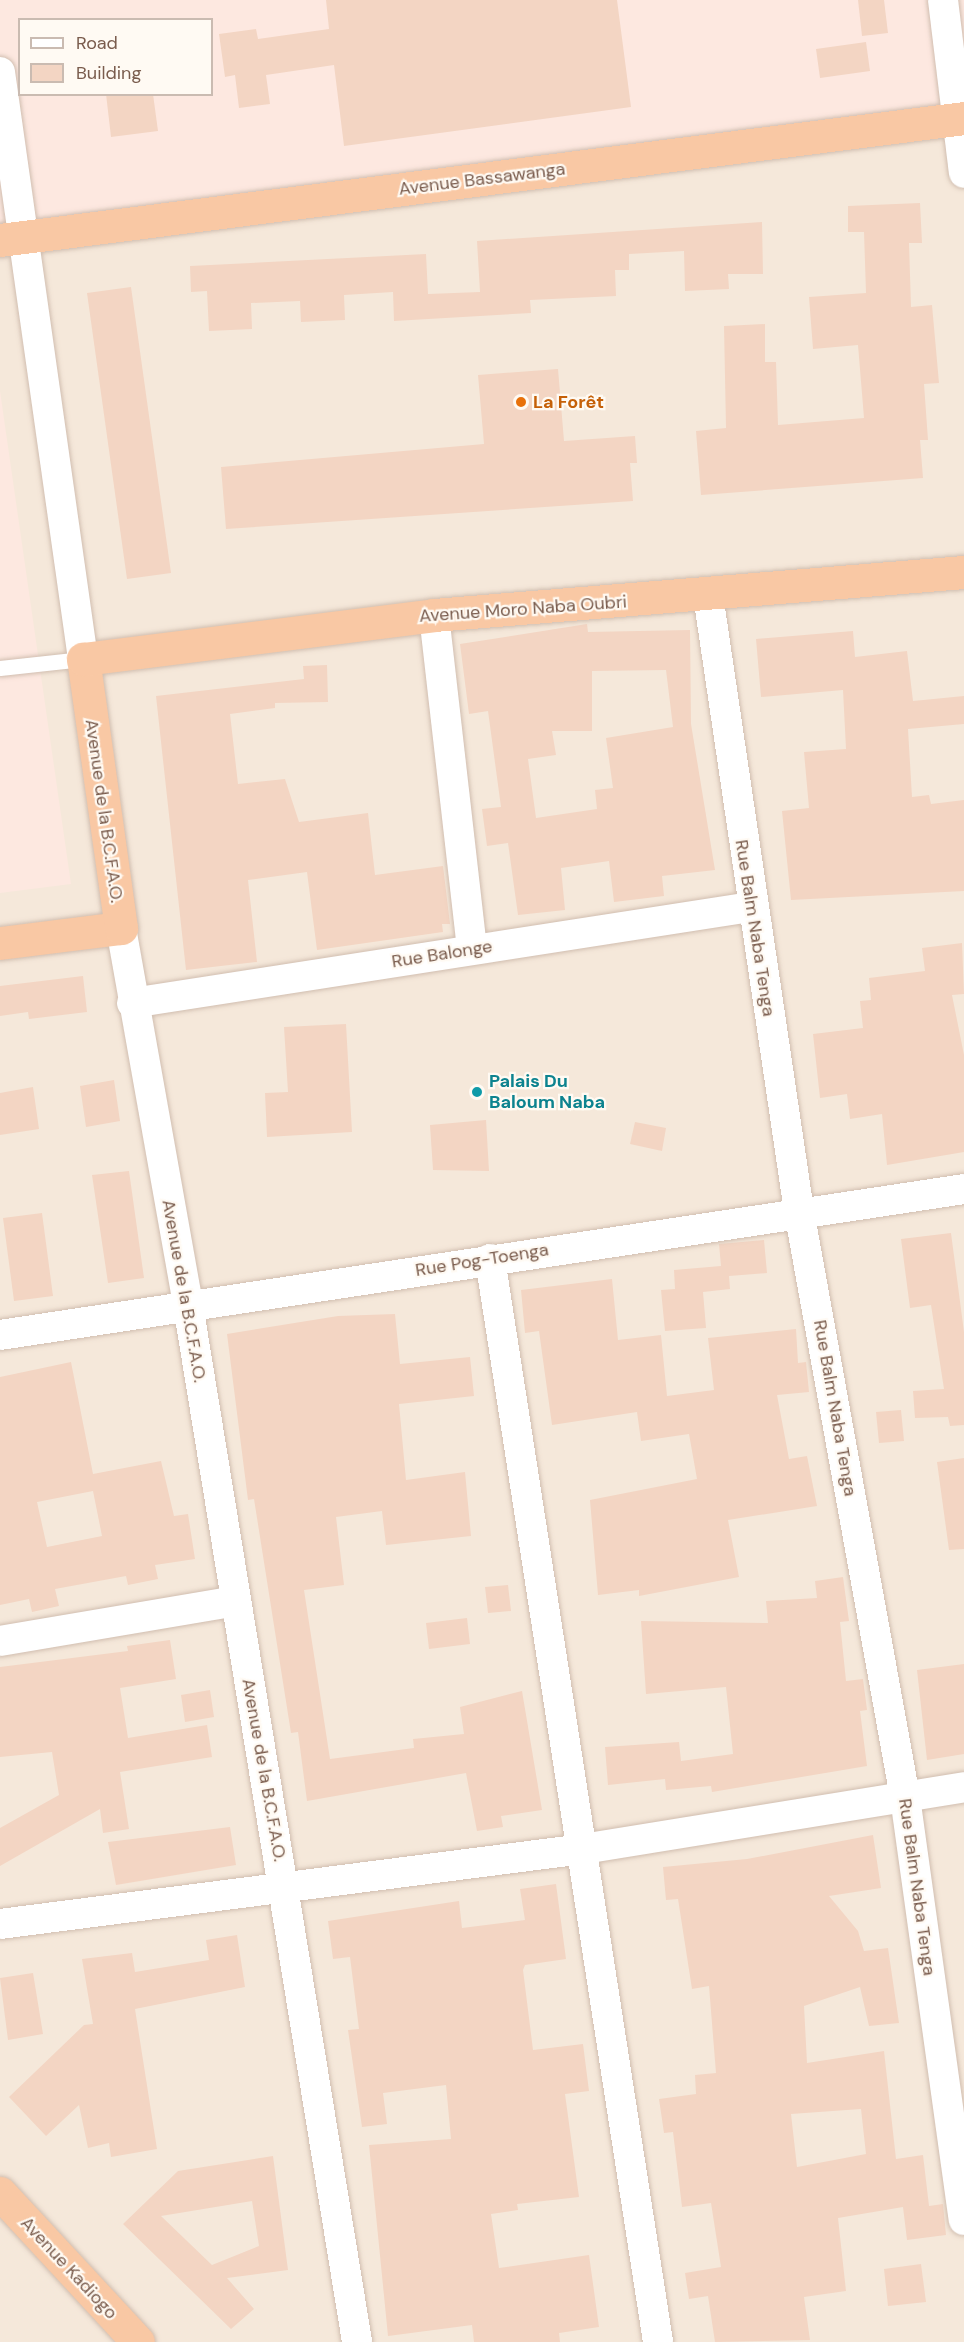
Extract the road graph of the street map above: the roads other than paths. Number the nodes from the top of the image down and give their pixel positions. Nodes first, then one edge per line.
1 (943, 0) edge
2 (0, 72) edge
3 (962, 119) edge
4 (964, 173) edge
5 (13, 239) edge
6 (964, 572) edge
7 (708, 595) junction
8 (434, 615) junction
9 (83, 658) junction
10 (0, 668) edge
11 (751, 907) junction
12 (121, 928) junction
13 (0, 944) edge
14 (472, 949) junction
15 (132, 1003) junction
16 (964, 1189) edge
17 (799, 1211) junction
18 (490, 1259) junction
19 (188, 1305) junction
20 (0, 1335) edge
21 (236, 1601) junction
22 (0, 1641) edge
23 (964, 1787) edge
24 (905, 1797) junction
25 (583, 1849) junction
26 (284, 1886) junction
27 (0, 1924) edge
28 (0, 2193) edge
29 (964, 2220) edge
30 (138, 2342) edge
31 (357, 2342) edge
32 (658, 2342) edge

1 - 3 street
2 - 5 street, Avenue de la B.C.F.A.O.
3 - 4 street
3 - 5 highway, Avenue Bassawanga
5 - 9 street, Avenue de la B.C.F.A.O.
6 - 7 highway, Avenue Moro Naba Oubri
7 - 8 highway, Avenue Moro Naba Oubri
7 - 11 street, Rue Balm Naba Tenga
8 - 9 highway, Avenue Moro Naba Oubri
8 - 14 street
9 - 10 lane
9 - 12 highway, Avenue de la B.C.F.A.O.
11 - 14 street, Rue Balonge
11 - 17 street, Rue Balm Naba Tenga
12 - 13 highway
12 - 15 street, Avenue de la B.C.F.A.O.
14 - 15 street, Rue Balonge
15 - 19 street, Avenue de la B.C.F.A.O.
16 - 17 street, Rue Pog-Toenga
17 - 18 street, Rue Pog-Toenga
17 - 24 street, Rue Balm Naba Tenga
18 - 19 street, Rue Pog-Toenga
18 - 25 street
19 - 20 street, Rue Pog-Toenga
19 - 21 street, Avenue de la B.C.F.A.O.
21 - 22 street
21 - 26 street, Avenue de la B.C.F.A.O.
23 - 24 street
24 - 25 street
24 - 29 street, Rue Balm Naba Tenga
25 - 26 street
25 - 32 street
26 - 27 street
26 - 31 street, Avenue de la B.C.F.A.O.
28 - 30 highway, Avenue Kadiogo

